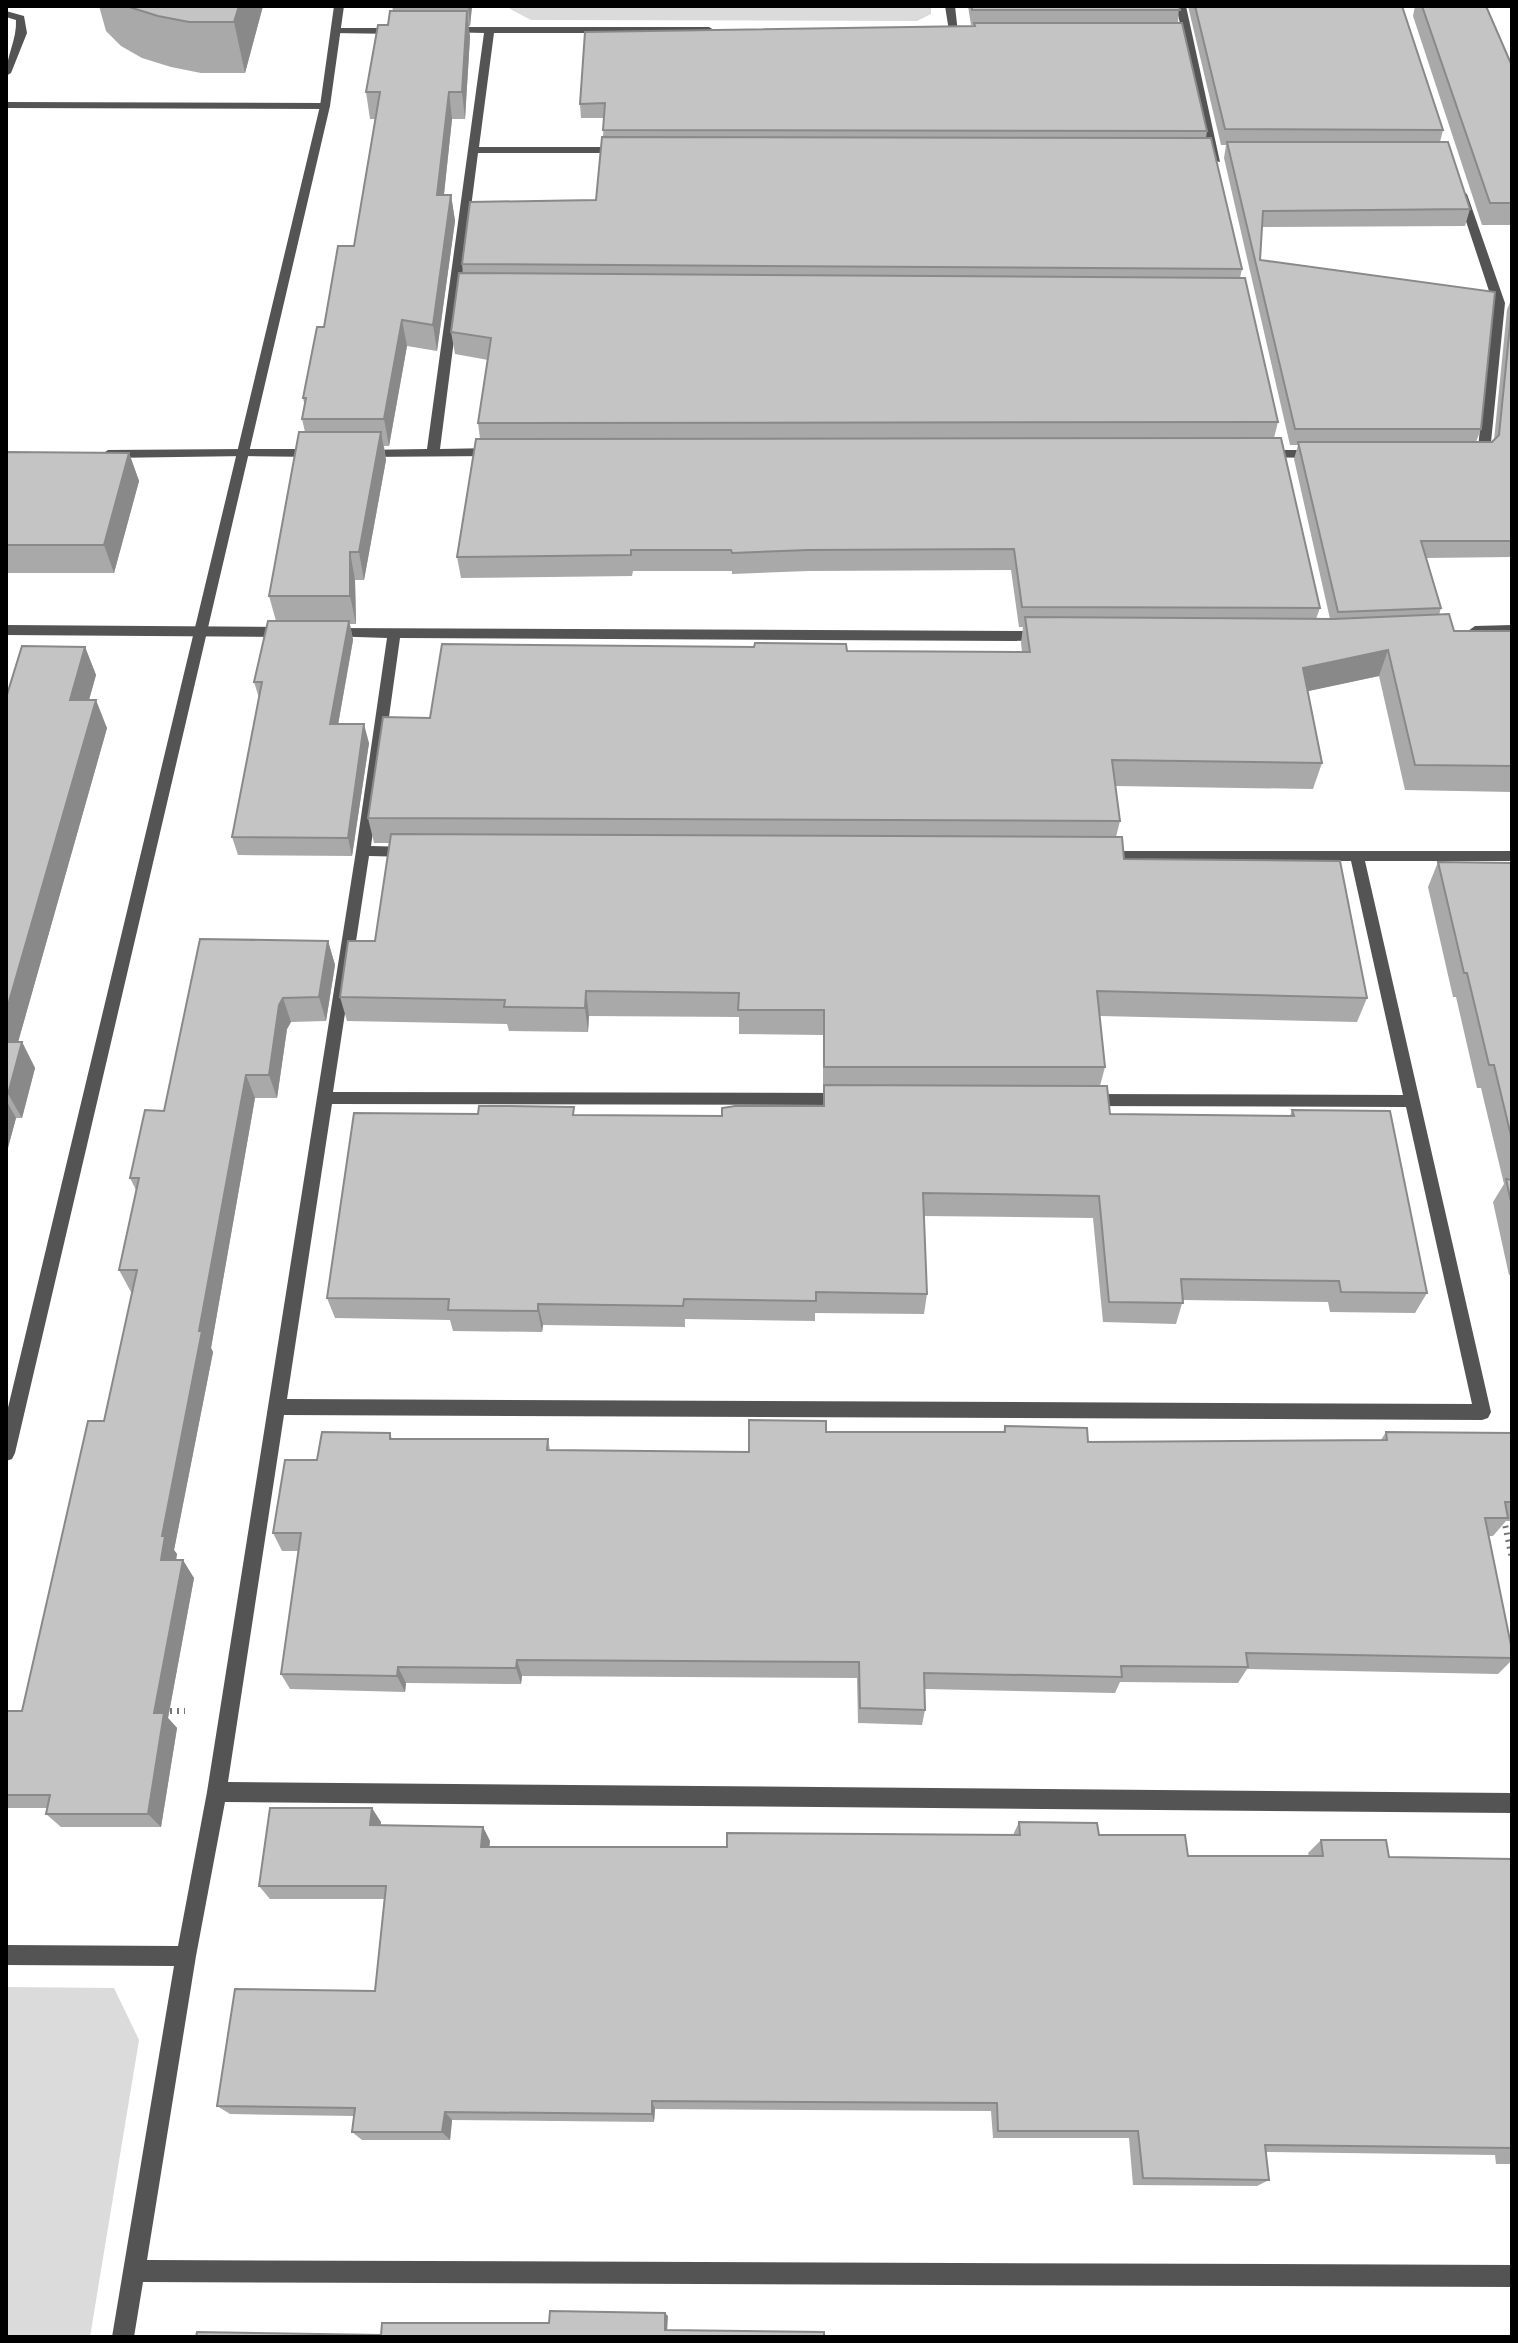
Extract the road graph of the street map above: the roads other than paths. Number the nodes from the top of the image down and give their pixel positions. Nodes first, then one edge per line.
1 (339, 6) edge
2 (950, 6) edge
3 (1181, 6) edge
4 (6, 14) edge
5 (489, 30) junction
6 (721, 30) edge
7 (336, 31) junction
8 (412, 31) edge
9 (443, 31) edge
10 (938, 31) edge
11 (954, 31) junction
12 (969, 31) edge
13 (1171, 31) edge
14 (1187, 31) junction
15 (6, 73) edge
16 (6, 105) edge
17 (325, 106) junction
18 (473, 150) junction
19 (631, 151) edge
20 (1198, 152) edge
21 (1214, 152) junction
22 (1230, 152) edge
23 (1217, 166) edge
24 (1458, 182) edge
25 (455, 290) junction
26 (471, 290) edge
27 (1279, 439) edge
28 (433, 452) junction
29 (512, 452) edge
30 (1453, 452) edge
31 (244, 453) junction
32 (338, 453) edge
33 (354, 453) edge
34 (1329, 453) edge
35 (101, 454) edge
36 (1251, 454) edge
37 (1282, 454) junction
38 (1286, 469) edge
39 (6, 630) edge
40 (1512, 630) edge
41 (203, 632) junction
42 (298, 632) edge
43 (1463, 632) edge
44 (314, 633) edge
45 (394, 633) junction
46 (1057, 636) edge
47 (363, 851) junction
48 (426, 852) edge
49 (1089, 855) edge
50 (1357, 856) junction
51 (1512, 856) edge
52 (325, 1098) junction
53 (853, 1099) edge
54 (1077, 1100) edge
55 (1413, 1101) junction
56 (277, 1407) junction
57 (6, 1453) edge
58 (217, 1792) junction
59 (1512, 1803) edge
60 (6, 1955) edge
61 (186, 1956) junction
62 (133, 2271) junction
63 (1512, 2276) edge
64 (123, 2337) edge

1 - 7 street
2 - 11 street
3 - 14 street
4 - 15 street
5 - 6 street
5 - 9 street
5 - 18 street
7 - 8 street
7 - 17 street
10 - 11 street
11 - 12 street
13 - 14 street
14 - 21 street
16 - 17 street
17 - 31 street
18 - 19 street
18 - 25 street
20 - 21 street
21 - 22 street
21 - 23 street
24 - 30 street
25 - 26 street
25 - 28 street
27 - 37 street
28 - 29 street
28 - 33 street
31 - 32 street
31 - 35 street
31 - 41 street
34 - 37 street
36 - 37 street
37 - 38 street
39 - 41 street
40 - 43 street
41 - 42 street
41 - 57 street
44 - 45 street
45 - 46 street
45 - 47 street
47 - 48 street
47 - 52 street
49 - 50 street
50 - 51 street
50 - 55 street
52 - 53 street
52 - 56 street
54 - 55 street
55 - 56 street
56 - 58 street
58 - 59 street
58 - 61 street
60 - 61 street
61 - 62 street
62 - 63 street
62 - 64 street

